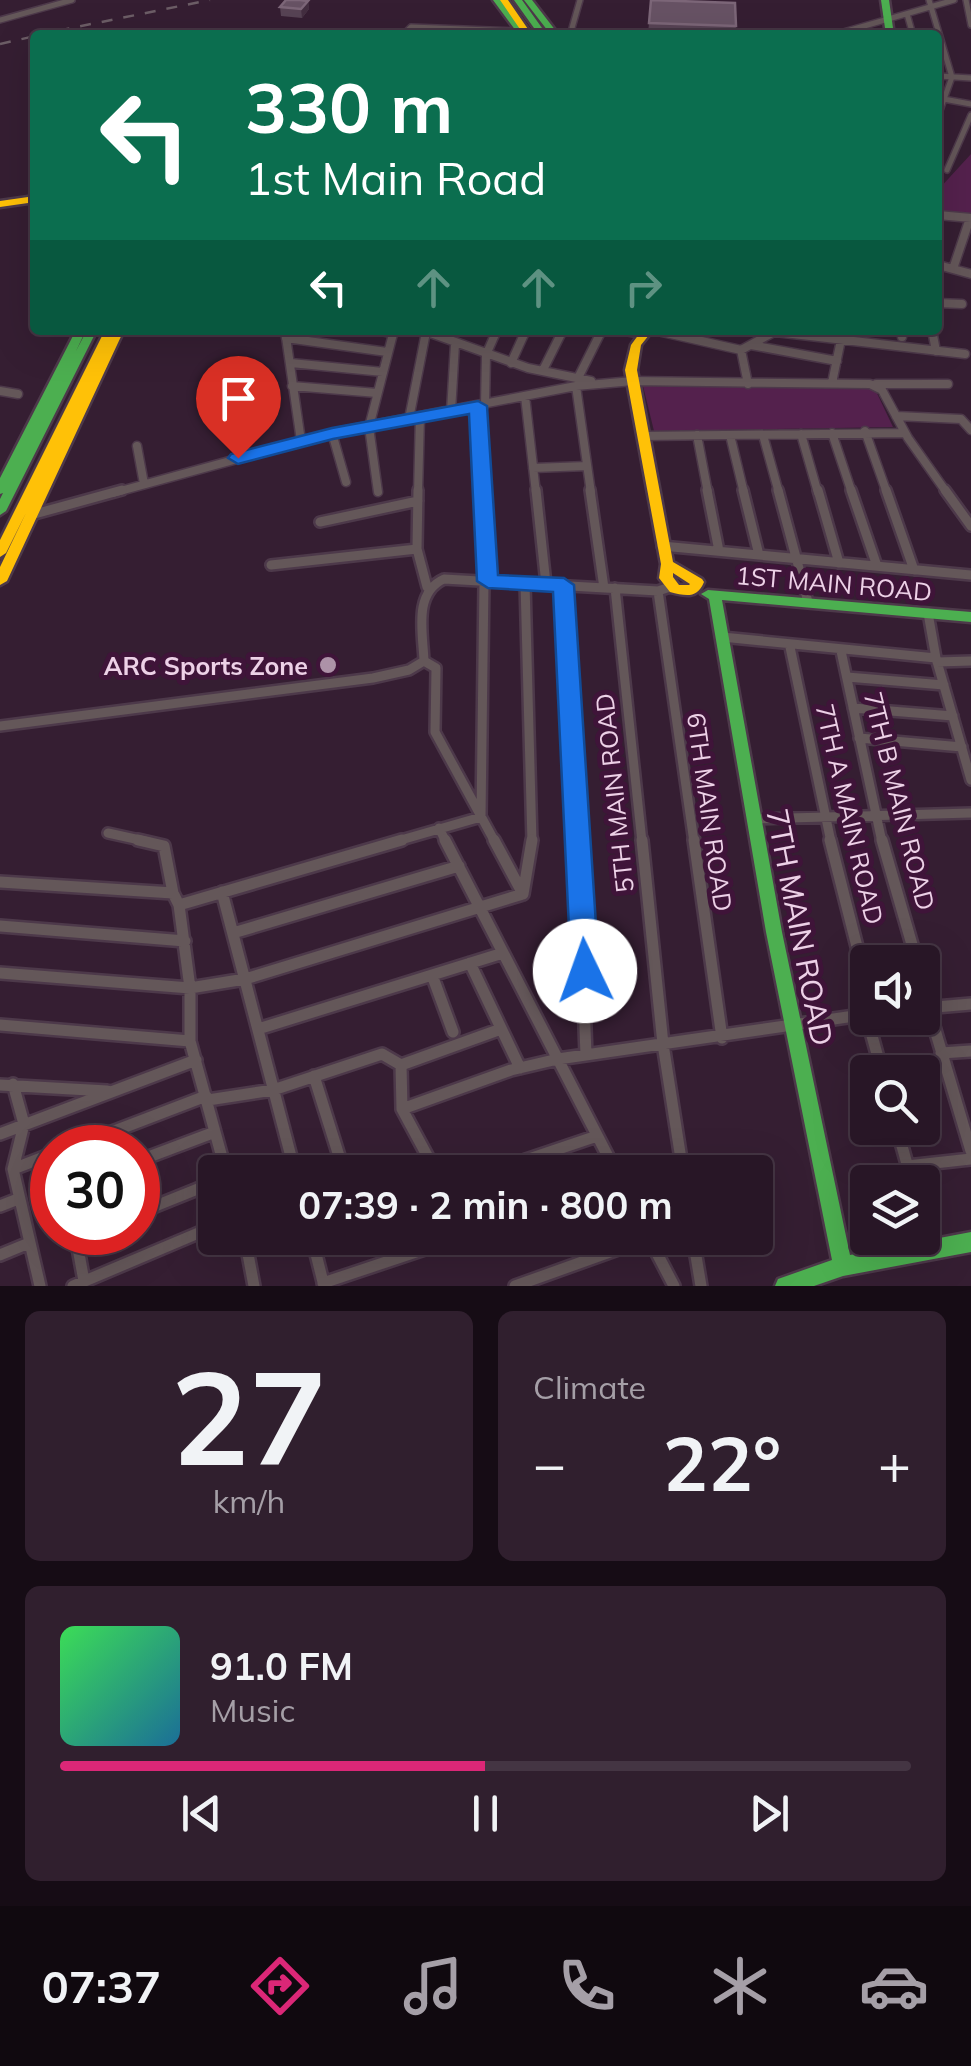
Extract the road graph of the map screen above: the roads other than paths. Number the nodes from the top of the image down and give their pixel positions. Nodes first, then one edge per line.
1 (72, 0) edge
2 (501, 0) edge
3 (518, 0) edge
4 (528, 0) edge
5 (580, 0) edge
6 (885, 0) edge
7 (954, 0) edge
8 (966, 0) edge
9 (930, 3) edge
10 (970, 13) edge
11 (906, 14) junction
12 (888, 18) junction
13 (0, 20) edge
14 (971, 26) edge
15 (408, 30) edge
16 (481, 30) edge
17 (526, 30) edge
18 (527, 30) edge
19 (528, 30) edge
20 (571, 30) edge
21 (859, 30) edge
22 (889, 30) edge
23 (911, 30) edge
24 (938, 30) edge
25 (942, 43) edge
26 (942, 76) edge
27 (952, 77) junction
28 (971, 78) edge
29 (942, 97) edge
30 (942, 99) edge
31 (971, 104) edge
32 (971, 115) edge
33 (947, 170) dead end
34 (30, 199) edge
35 (0, 204) edge
36 (942, 215) edge
37 (970, 218) edge
38 (942, 265) edge
39 (954, 266) junction
40 (971, 274) edge
41 (942, 303) edge
42 (962, 304) dead end
43 (78, 335) edge
44 (89, 335) edge
45 (108, 335) edge
46 (117, 335) edge
47 (286, 335) edge
48 (292, 335) edge
49 (392, 335) edge
50 (424, 335) edge
51 (434, 335) edge
52 (455, 335) edge
53 (495, 335) edge
54 (524, 335) edge
55 (560, 335) edge
56 (600, 335) edge
57 (647, 335) edge
58 (664, 335) edge
59 (769, 335) edge
60 (800, 335) edge
61 (842, 335) edge
62 (933, 335) edge
63 (841, 342) junction
64 (453, 343) junction
65 (750, 345) junction
66 (741, 350) junction
67 (387, 352) junction
68 (936, 352) junction
69 (965, 354) dead end
70 (486, 355) junction
71 (837, 361) junction
72 (291, 363) junction
73 (511, 363) junction
74 (543, 370) junction
75 (382, 372) junction
76 (577, 382) junction
77 (633, 382) junction
78 (832, 383) junction
79 (748, 384) junction
80 (870, 384) junction
81 (948, 384) dead end
82 (292, 386) junction
83 (0, 391) edge
84 (377, 393) junction
85 (18, 394) dead end
86 (525, 396) junction
87 (481, 406) junction
88 (451, 411) junction
89 (896, 416) junction
90 (414, 418) junction
91 (369, 427) junction
92 (971, 430) edge
93 (832, 432) junction
94 (865, 432) junction
95 (904, 433) junction
96 (332, 434) junction
97 (800, 434) junction
98 (730, 435) junction
99 (763, 435) junction
100 (643, 436) junction
101 (697, 436) junction
102 (302, 441) junction
103 (137, 446) dead end
104 (587, 466) junction
105 (533, 468) junction
106 (346, 482) dead end
107 (144, 484) junction
108 (0, 490) edge
109 (378, 492) dead end
110 (418, 501) junction
111 (0, 511) edge
112 (34, 513) junction
113 (16, 522) junction
114 (320, 522) dead end
115 (971, 526) edge
116 (662, 546) junction
117 (417, 548) junction
118 (719, 551) junction
119 (0, 553) edge
120 (759, 555) junction
121 (798, 559) junction
122 (839, 563) junction
123 (667, 564) junction
124 (271, 566) dead end
125 (877, 566) junction
126 (914, 570) junction
127 (971, 576) edge
128 (0, 581) edge
129 (486, 581) junction
130 (524, 583) junction
131 (546, 584) junction
132 (564, 585) junction
133 (428, 588) junction
134 (609, 588) junction
135 (664, 588) junction
136 (694, 590) junction
137 (715, 596) junction
138 (808, 602) junction
139 (928, 612) junction
140 (971, 617) edge
141 (722, 638) junction
142 (790, 646) junction
143 (841, 651) junction
144 (424, 660) junction
145 (936, 660) junction
146 (971, 661) edge
147 (846, 677) junction
148 (944, 685) junction
149 (853, 708) junction
150 (952, 716) junction
151 (0, 726) edge
152 (859, 738) junction
153 (962, 748) junction
154 (971, 780) edge
155 (971, 813) edge
156 (481, 817) junction
157 (876, 817) junction
158 (751, 819) junction
159 (826, 819) junction
160 (439, 828) junction
161 (108, 832) dead end
162 (459, 866) junction
163 (0, 882) edge
164 (222, 892) junction
165 (172, 894) junction
166 (523, 894) junction
167 (180, 905) junction
168 (481, 909) junction
169 (0, 926) edge
170 (233, 933) junction
171 (185, 941) junction
172 (857, 945) edge
173 (912, 945) edge
174 (503, 952) junction
175 (470, 963) junction
176 (0, 973) edge
177 (432, 975) junction
178 (245, 980) junction
179 (190, 988) junction
180 (971, 1004) edge
181 (940, 1007) edge
182 (850, 1016) edge
183 (790, 1023) junction
184 (0, 1024) edge
185 (258, 1029) junction
186 (501, 1029) junction
187 (454, 1032) dead end
188 (935, 1035) edge
189 (722, 1038) junction
190 (190, 1041) junction
191 (662, 1044) junction
192 (971, 1051) edge
193 (942, 1053) junction
194 (586, 1055) junction
195 (558, 1059) junction
196 (196, 1060) junction
197 (400, 1065) junction
198 (520, 1068) junction
199 (314, 1076) junction
200 (7, 1085) edge
201 (274, 1090) junction
202 (111, 1092) junction
203 (207, 1098) junction
204 (971, 1099) edge
205 (956, 1100) junction
206 (402, 1109) junction
207 (24, 1124) junction
208 (133, 1125) edge
209 (216, 1132) junction
210 (0, 1134) edge
211 (597, 1136) junction
212 (971, 1150) edge
213 (160, 1154) edge
214 (222, 1155) edge
215 (291, 1155) edge
216 (339, 1155) edge
217 (427, 1155) edge
218 (541, 1155) edge
219 (607, 1155) edge
220 (680, 1155) edge
221 (971, 1159) edge
222 (30, 1163) edge
223 (916, 1165) edge
224 (14, 1169) junction
225 (198, 1189) edge
226 (18, 1199) junction
227 (160, 1204) edge
228 (0, 1206) edge
229 (198, 1234) edge
230 (971, 1242) edge
231 (30, 1243) joint
232 (940, 1248) edge
233 (0, 1255) edge
234 (33, 1255) edge
235 (80, 1255) edge
236 (248, 1255) edge
237 (316, 1255) edge
238 (408, 1255) edge
239 (602, 1255) edge
240 (658, 1255) edge
241 (696, 1255) edge
242 (903, 1255) edge
243 (843, 1266) junction
244 (100, 1280) edge
245 (79, 1284) edge
246 (324, 1284) edge
247 (40, 1286) edge
248 (254, 1286) edge
249 (515, 1286) edge
250 (674, 1286) edge
251 (701, 1286) edge
252 (785, 1286) edge

1 - 13 street
2 - 17 main road
3 - 18 main road
4 - 19 main road
5 - 20 street
6 - 12 main road
7 - 9 street
8 - 10 street
9 - 11 street
9 - 24 street
10 - 14 street
11 - 12 street
11 - 23 street
12 - 21 street
12 - 22 main road
15 - 16 street
25 - 27 street
26 - 27 street
27 - 28 street
27 - 29 street
30 - 31 street
32 - 33 street
34 - 35 main road
36 - 37 street
37 - 39 street
38 - 39 street
39 - 40 street
41 - 42 street
43 - 108 main road
44 - 111 main road
45 - 113 main road
46 - 112 main road
47 - 72 street
48 - 67 street
49 - 67 street
50 - 90 street
51 - 64 street
52 - 64 street
53 - 70 street
54 - 73 street
55 - 74 street
56 - 76 street
57 - 77 main road
58 - 66 street
59 - 65 street
60 - 63 street
61 - 63 street
62 - 68 street
63 - 68 street
63 - 71 street
64 - 70 street
64 - 88 street
65 - 66 street
65 - 71 street
66 - 79 street
67 - 75 street
68 - 69 street
70 - 73 street
70 - 87 street
71 - 78 street
72 - 75 street
72 - 82 street
73 - 74 street
74 - 76 street
75 - 84 street
76 - 77 street
76 - 86 street
76 - 104 street, 5TH MAIN ROAD
77 - 79 street
77 - 100 main road
78 - 79 street
78 - 80 street
80 - 81 street
80 - 89 street
82 - 84 street
82 - 102 street
83 - 85 street
84 - 91 street
86 - 87 street
86 - 105 street
87 - 88 street
87 - 129 street
88 - 90 street
89 - 92 street
89 - 95 street
90 - 91 street
90 - 110 street
91 - 96 street
91 - 109 street
93 - 94 street
93 - 97 street
93 - 125 street
94 - 95 street
94 - 126 street
95 - 115 street
96 - 102 street
96 - 106 street
97 - 99 street
97 - 122 street
98 - 99 street
98 - 101 street
98 - 120 street
99 - 121 street
100 - 101 street
100 - 116 main road
101 - 118 street
102 - 107 street
103 - 107 street
104 - 105 street
104 - 134 street, 5TH MAIN ROAD
105 - 131 street
107 - 112 street
110 - 114 street
110 - 117 street
112 - 113 street
112 - 128 main road
113 - 119 main road
116 - 118 street
116 - 123 main road
117 - 124 street
117 - 133 street
118 - 120 street
120 - 121 street
121 - 122 street
121 - 138 street
122 - 125 street
123 - 135 main road
123 - 136 main road
125 - 126 street
126 - 127 street
129 - 130 street
129 - 133 street
129 - 156 street
130 - 131 street
130 - 166 street
131 - 132 street
132 - 134 street
132 - 194 street
133 - 144 street
134 - 135 street
134 - 191 street, 5TH MAIN ROAD
135 - 136 main road, 1ST MAIN ROAD
135 - 189 street, 6TH MAIN ROAD
136 - 137 main road, 1ST MAIN ROAD
137 - 138 main road, 1ST MAIN ROAD
137 - 141 main road, 7TH MAIN ROAD
138 - 139 main road, 1ST MAIN ROAD
139 - 140 main road, 1ST MAIN ROAD
139 - 145 street
141 - 142 street
141 - 158 main road, 7TH MAIN ROAD
142 - 143 street
142 - 159 street, 7TH A MAIN ROAD
143 - 145 street
143 - 147 street, 7TH B MAIN ROAD
144 - 151 street
144 - 156 street
145 - 146 street
145 - 148 street
147 - 148 street
147 - 149 street, 7TH B MAIN ROAD
148 - 150 street
149 - 150 street
149 - 152 street, 7TH B MAIN ROAD
150 - 153 street
152 - 153 street
152 - 157 street, 7TH B MAIN ROAD
153 - 154 street
155 - 157 street
156 - 160 street
156 - 166 street
157 - 159 street
157 - 173 street, 7TH B MAIN ROAD
158 - 159 street
158 - 183 main road, 7TH MAIN ROAD
159 - 172 street, 7TH A MAIN ROAD
160 - 162 street
160 - 164 street
161 - 165 street
162 - 168 street
162 - 170 street
163 - 165 street
164 - 167 street
164 - 170 street
165 - 167 street
166 - 168 street
167 - 171 street
168 - 174 street
168 - 178 street
169 - 171 street
170 - 178 street
171 - 179 street
174 - 175 street
174 - 195 street
175 - 177 street
175 - 186 street
176 - 179 street
177 - 185 street
177 - 187 street
178 - 179 street
178 - 185 street
179 - 190 street
180 - 181 street
182 - 183 street
183 - 189 street
183 - 243 main road, 7TH MAIN ROAD
184 - 190 street
185 - 201 street
186 - 197 street
186 - 198 street
188 - 193 street
189 - 191 street
190 - 196 street
191 - 194 street
191 - 220 street, 5TH MAIN ROAD
192 - 193 street
193 - 205 street
194 - 195 street
195 - 198 street
195 - 211 street
196 - 202 street
196 - 203 street
197 - 199 street
197 - 206 street
198 - 206 street
199 - 201 street
199 - 216 street
200 - 202 street
200 - 207 street
201 - 203 street
201 - 215 street
202 - 207 street
203 - 208 street
203 - 209 street
204 - 205 street
205 - 212 street
206 - 217 street
207 - 210 street
207 - 224 street
209 - 213 street
209 - 214 street
211 - 218 street
211 - 219 street
221 - 223 street
222 - 224 street
224 - 226 street
225 - 227 street
226 - 228 street
226 - 231 street
229 - 244 street
230 - 232 main road
231 - 233 street
234 - 247 street
235 - 245 street
236 - 248 street
237 - 246 street
238 - 246 street
239 - 249 street
240 - 250 street
241 - 251 street
242 - 243 main road
243 - 252 main road
244 - 245 street

